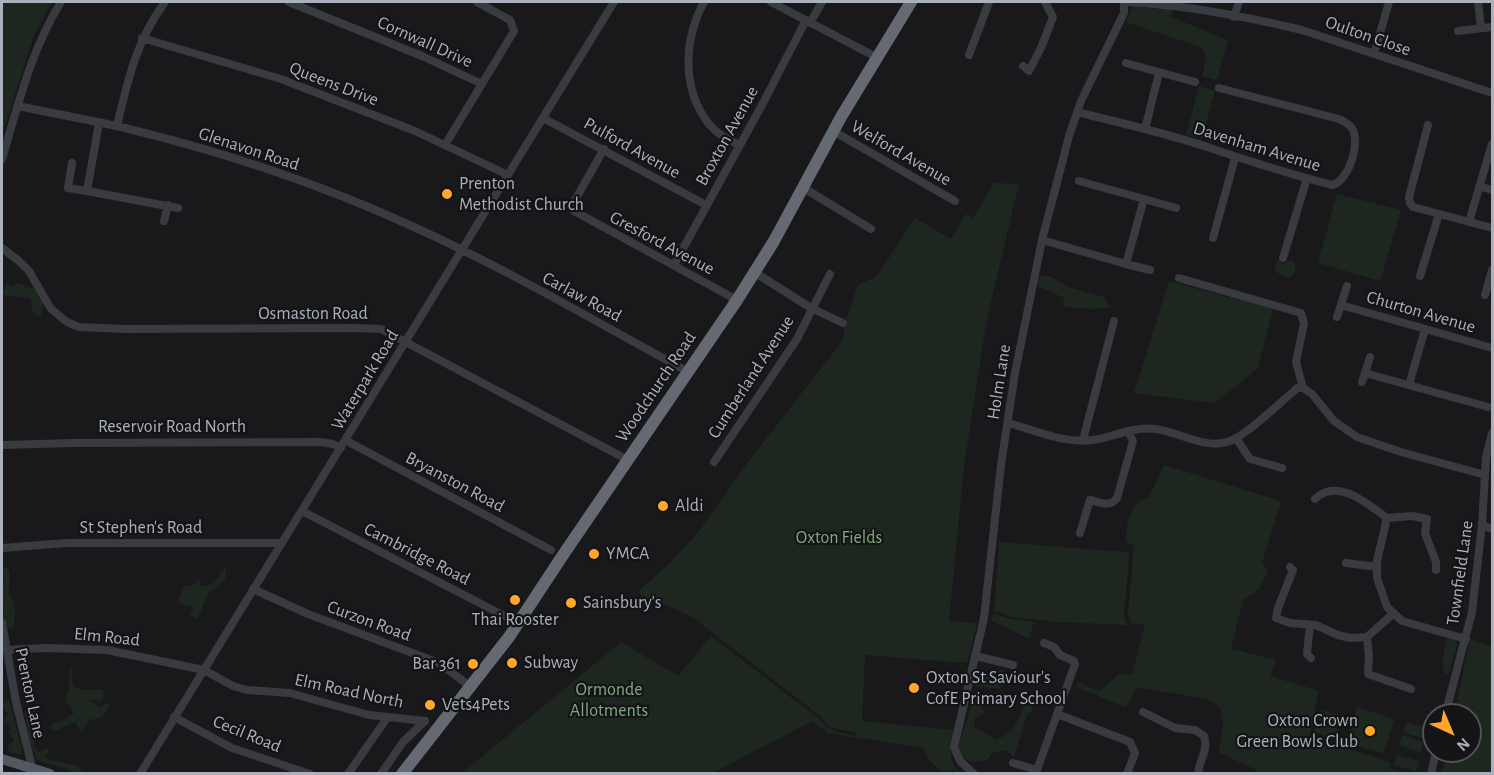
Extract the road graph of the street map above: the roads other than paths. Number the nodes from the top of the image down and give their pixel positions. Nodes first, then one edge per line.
1 (61, 2) edge
2 (165, 2) edge
3 (289, 2) edge
4 (477, 2) edge
5 (614, 2) edge
6 (704, 2) edge
7 (771, 2) edge
8 (822, 2) edge
9 (911, 2) edge
10 (989, 2) edge
11 (1045, 2) edge
12 (1124, 2) edge
13 (1239, 2) edge
14 (1389, 2) edge
15 (1478, 2) edge
16 (1234, 16) junction
17 (808, 22) junction
18 (1492, 27) edge
19 (1480, 28) junction
20 (1458, 31) dead end
21 (142, 38) junction
22 (1374, 54) junction
23 (969, 55) dead end
24 (878, 58) junction
25 (1126, 63) dead end
26 (1023, 66) dead end
27 (1159, 73) junction
28 (1195, 82) dead end
29 (482, 84) junction
30 (1219, 88) dead end
31 (1492, 93) edge
32 (18, 106) junction
33 (1077, 112) junction
34 (543, 118) junction
35 (99, 123) junction
36 (1428, 125) dead end
37 (117, 126) junction
38 (1144, 129) junction
39 (833, 131) junction
40 (1492, 144) edge
41 (445, 145) junction
42 (739, 145) junction
43 (604, 149) junction
44 (1235, 158) junction
45 (2, 159) edge
46 (72, 163) dead end
47 (508, 175) junction
48 (1307, 178) junction
49 (1079, 181) dead end
50 (1479, 186) junction
51 (802, 187) junction
52 (1492, 190) edge
53 (87, 191) junction
54 (1144, 199) junction
55 (955, 201) dead end
56 (168, 205) junction
57 (706, 206) junction
58 (178, 208) dead end
59 (1176, 208) dead end
60 (1439, 214) junction
61 (164, 221) dead end
62 (1469, 222) junction
63 (1492, 228) edge
64 (871, 229) dead end
65 (1213, 238) dead end
66 (1042, 240) junction
67 (2, 248) edge
68 (462, 250) junction
69 (1283, 258) dead end
70 (1126, 264) junction
71 (674, 265) junction
72 (1150, 270) dead end
73 (1492, 270) edge
74 (754, 272) junction
75 (830, 274) dead end
76 (1420, 276) dead end
77 (1179, 278) dead end
78 (1347, 286) dead end
79 (1485, 295) dead end
80 (737, 300) junction
81 (1341, 305) junction
82 (811, 308) junction
83 (1337, 317) dead end
84 (1114, 321) dead end
85 (843, 323) dead end
86 (1425, 329) junction
87 (406, 341) junction
88 (1492, 348) edge
89 (1370, 357) dead end
90 (687, 371) junction
91 (1365, 373) junction
92 (1362, 382) dead end
93 (1409, 385) junction
94 (1302, 388) junction
95 (1488, 407) dead end
96 (1008, 423) junction
97 (1128, 431) junction
98 (1492, 433) edge
99 (1236, 438) junction
100 (1083, 441) junction
101 (343, 444) junction
102 (2, 445) edge
103 (628, 460) junction
104 (714, 462) dead end
105 (1282, 468) dead end
106 (1485, 475) junction
107 (1315, 484) dead end
108 (302, 511) junction
109 (1387, 518) junction
110 (1482, 525) junction
111 (1492, 529) edge
112 (1080, 533) dead end
113 (282, 543) junction
114 (2, 548) edge
115 (551, 550) dead end
116 (1350, 560) dead end
117 (1445, 561) dead end
118 (1290, 567) dead end
119 (1377, 567) junction
120 (253, 589) junction
121 (1394, 613) junction
122 (2, 623) edge
123 (518, 623) junction
124 (1310, 625) junction
125 (1367, 637) junction
126 (1466, 639) junction
127 (1044, 643) dead end
128 (6, 650) junction
129 (976, 656) junction
130 (1306, 656) dead end
131 (1013, 665) dead end
132 (204, 670) junction
133 (471, 687) junction
134 (1412, 689) dead end
135 (1448, 703) edge
136 (1152, 705) dead end
137 (1057, 714) junction
138 (174, 717) junction
139 (387, 718) junction
140 (2, 759) edge
141 (1013, 763) dead end
142 (33, 771) edge
143 (50, 774) edge
144 (140, 774) edge
145 (310, 774) edge
146 (348, 774) edge
147 (381, 774) edge
148 (402, 774) edge
149 (974, 774) edge
150 (1126, 774) edge
151 (1198, 774) edge

1 - 32 street
2 - 21 street
3 - 29 street, Cornwall Drive
4 - 29 street
5 - 34 street, Waterpark Road
6 - 42 street
7 - 17 street
8 - 17 street, Broxton Avenue
9 - 24 highway, Woodchurch Road
10 - 23 street
11 - 26 street
12 - 16 street, Oulton Close
12 - 33 street, Holm Lane
13 - 16 street
14 - 22 street
15 - 19 street
16 - 22 street, Oulton Close
17 - 24 street
17 - 42 street, Broxton Avenue
18 - 19 street
19 - 20 street
21 - 37 street
21 - 41 street, Queens Drive
22 - 31 street, Oulton Close
24 - 39 highway, Woodchurch Road
25 - 27 street
27 - 28 street
27 - 38 street
29 - 41 street
30 - 48 street, Davenham Avenue
32 - 35 street, Glenavon Road
32 - 45 street
33 - 38 street, Davenham Avenue
33 - 66 street, Holm Lane
34 - 43 street, Pulford Avenue
34 - 47 street, Waterpark Road
35 - 37 street, Glenavon Road
35 - 53 street
36 - 60 street
37 - 68 street, Glenavon Road
38 - 44 street, Davenham Avenue
39 - 51 highway, Woodchurch Road
39 - 55 street, Welford Avenue
40 - 50 street
41 - 47 street, Queens Drive
42 - 57 street, Broxton Avenue
43 - 57 street, Pulford Avenue
43 - 71 street, Gresford Avenue
44 - 48 street, Davenham Avenue
44 - 65 street
46 - 53 street
47 - 68 street, Waterpark Road
48 - 69 street
49 - 54 street
50 - 52 street
50 - 62 street
51 - 64 street
51 - 74 highway, Woodchurch Road
53 - 56 street
54 - 59 street
54 - 70 street
56 - 58 street
56 - 61 street
57 - 71 street, Broxton Avenue
60 - 62 street
60 - 76 street
62 - 63 street
66 - 70 street
66 - 96 street, Holm Lane
67 - 87 street, Osmaston Road
68 - 87 street, Waterpark Road
68 - 90 street, Carlaw Road
70 - 72 street
71 - 80 street, Gresford Avenue
73 - 79 street
74 - 80 highway, Woodchurch Road
74 - 82 street
75 - 82 street, Cumberland Avenue
77 - 94 street
78 - 81 street, Churton Avenue
80 - 90 highway, Woodchurch Road
81 - 83 street, Churton Avenue
81 - 86 street, Churton Avenue
82 - 85 street
82 - 104 street, Cumberland Avenue
84 - 100 street
86 - 88 street, Churton Avenue
86 - 93 street
87 - 101 street, Waterpark Road
87 - 103 street, Osmaston Road
89 - 91 street
90 - 103 highway, Woodchurch Road
91 - 92 street
91 - 93 street
93 - 95 street
94 - 99 street
94 - 106 street
96 - 100 street
96 - 129 street, Holm Lane
97 - 99 street
97 - 100 street
97 - 112 street
98 - 106 street, Townfield Lane
99 - 105 street
101 - 102 street, Reservoir Road North
101 - 108 street, Waterpark Road
101 - 115 street, Bryanston Road
103 - 123 highway, Woodchurch Road
106 - 110 street, Townfield Lane
107 - 109 street
108 - 113 street, Waterpark Road
108 - 123 street, Cambridge Road
109 - 117 street
109 - 119 street
110 - 111 street
110 - 126 street, Townfield Lane
113 - 114 street, St Stephen's Road
113 - 120 street, Waterpark Road
116 - 119 street
118 - 124 street
119 - 121 street
120 - 132 street, Waterpark Road
120 - 133 street, Curzon Road
121 - 125 street
121 - 126 street
122 - 128 street, Prenton Lane
123 - 133 highway, Woodchurch Road
124 - 125 street
124 - 130 street
125 - 134 street
126 - 135 street, Townfield Lane
127 - 137 street
128 - 132 street, Elm Road
128 - 142 street, Prenton Lane
129 - 131 street
129 - 149 street, Holm Lane
132 - 138 street, Waterpark Road
132 - 139 street, Elm Road North
133 - 148 highway, Woodchurch Road
136 - 151 street
137 - 141 street
137 - 150 street
138 - 144 street, Waterpark Road
138 - 145 street, Cecil Road
139 - 146 street
139 - 147 street, Elm Road North
140 - 142 main road
142 - 143 main road

